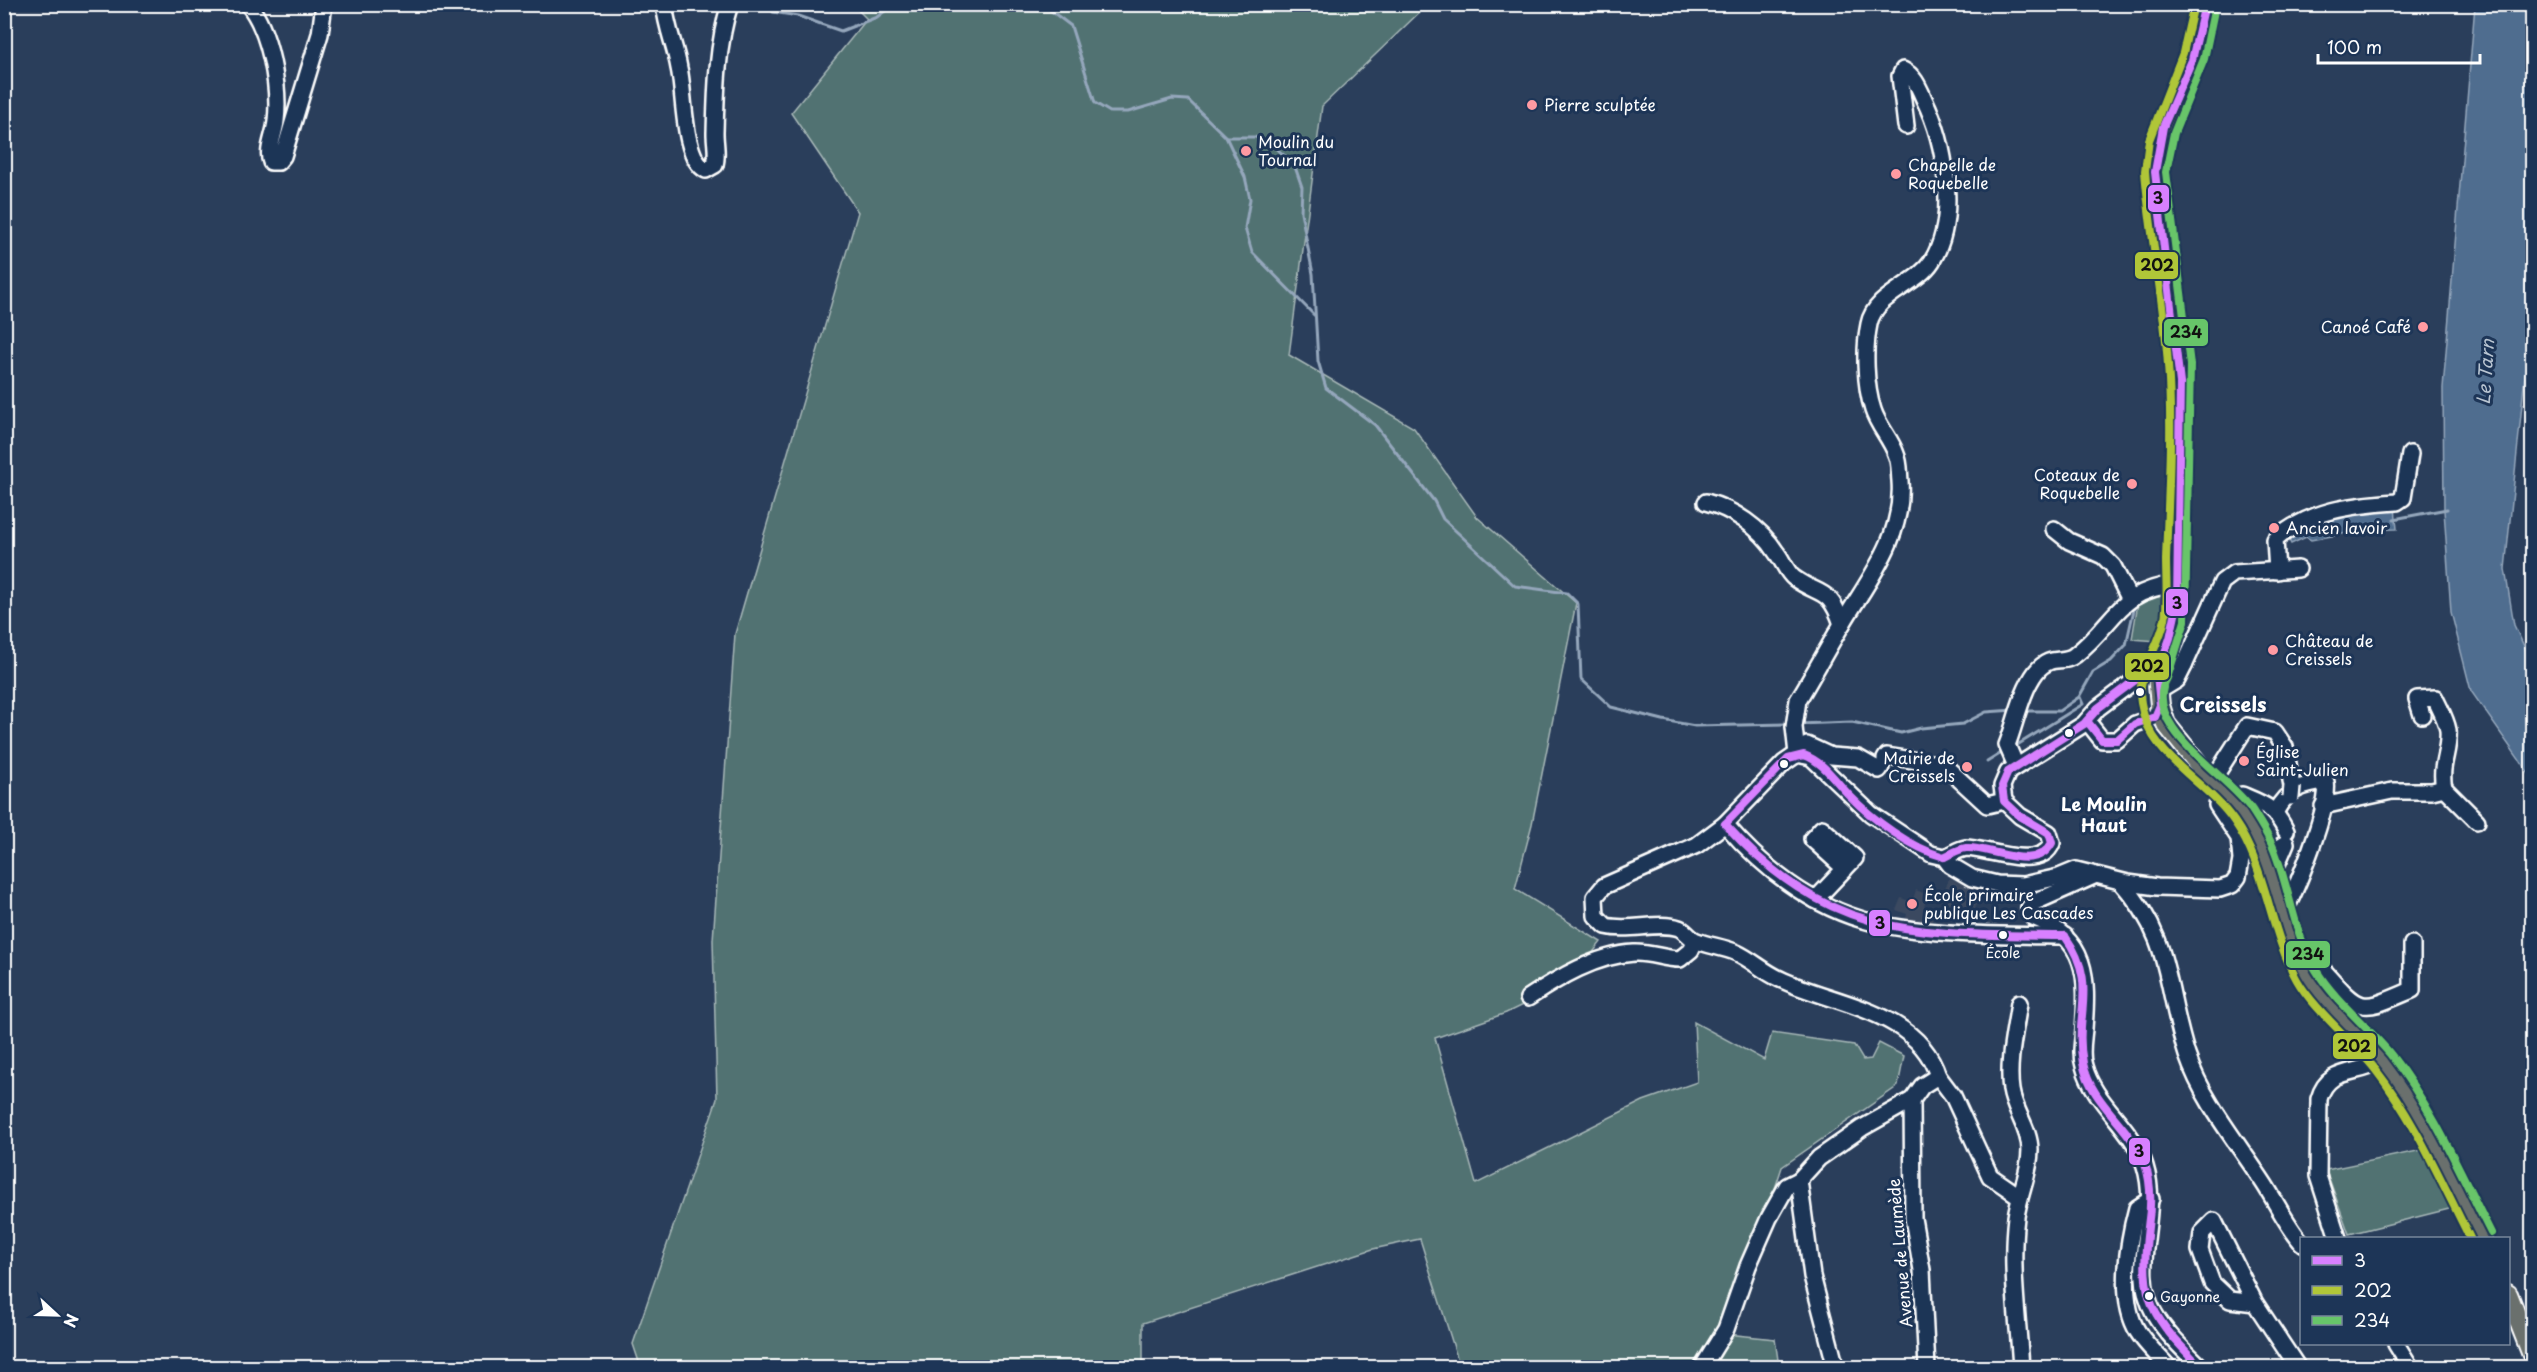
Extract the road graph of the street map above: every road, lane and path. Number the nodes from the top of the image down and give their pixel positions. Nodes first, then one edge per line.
1 (248, 4) edge
2 (324, 4) edge
3 (664, 4) edge
4 (730, 4) edge
5 (2205, 4) edge
6 (1906, 126) dead end
7 (2410, 454) dead end
8 (1706, 502) dead end
9 (2054, 529) dead end
10 (2298, 568) dead end
11 (2277, 571) junction
12 (2177, 584) junction
13 (2129, 598) junction
14 (1842, 624) junction
15 (2184, 666) junction
16 (2158, 691) junction
17 (2422, 715) dead end
18 (2087, 721) junction
19 (1800, 755) junction
20 (2016, 766) junction
21 (2444, 788) junction
22 (2222, 792) junction
23 (2004, 801) junction
24 (2323, 806) junction
25 (2276, 811) junction
26 (2477, 821) dead end
27 (1727, 826) junction
28 (2286, 837) junction
29 (2265, 856) junction
30 (1944, 857) junction
31 (1845, 869) dead end
32 (2094, 876) junction
33 (2272, 876) junction
34 (2121, 882) junction
35 (1815, 900) junction
36 (2284, 922) junction
37 (2065, 936) junction
38 (1695, 940) junction
39 (2412, 944) dead end
40 (2308, 978) junction
41 (1528, 998) dead end
42 (2019, 1004) dead end
43 (2377, 1056) junction
44 (1938, 1076) junction
45 (1912, 1100) junction
46 (1799, 1180) junction
47 (2019, 1196) junction
48 (2151, 1199) junction
49 (2330, 1217) junction
50 (2329, 1237) edge
51 (2337, 1237) edge
52 (2481, 1237) edge
53 (2300, 1241) edge
54 (2510, 1299) edge
55 (2255, 1302) junction
56 (2397, 1345) edge
57 (2398, 1345) edge
58 (2532, 1355) edge
59 (1702, 1368) edge
60 (1836, 1368) edge
61 (1928, 1368) edge
62 (2021, 1368) edge
63 (2169, 1368) edge
64 (2202, 1368) edge
65 (2298, 1368) edge
66 (2396, 1368) edge
67 (2411, 1368) edge

1 - 2 street
3 - 4 street
5 - 12 main road
6 - 14 street
7 - 11 street
8 - 14 street
9 - 13 street
10 - 11 street
11 - 15 street
12 - 13 street
12 - 16 main road
13 - 20 street
14 - 19 street
15 - 16 street
15 - 16 street
16 - 18 street
16 - 18 street
16 - 22 main road
17 - 21 street
18 - 20 street
19 - 23 street
19 - 27 street
19 - 30 street
20 - 23 street
21 - 24 street
21 - 26 street
22 - 25 street
22 - 28 street
22 - 29 main road
22 - 34 street
23 - 30 street
24 - 25 street
24 - 36 street
25 - 28 street
27 - 35 street
27 - 38 street
28 - 29 street
28 - 33 street
29 - 33 main road
30 - 32 street
31 - 35 street
32 - 34 street
32 - 37 street
33 - 36 main road
34 - 53 street
35 - 37 street
36 - 40 main road
37 - 48 street
38 - 41 street
38 - 44 street
39 - 40 street
40 - 43 main road
42 - 47 street
43 - 49 street
43 - 52 main road
44 - 45 street
44 - 47 street
45 - 46 street
45 - 61 street, Avenue de Laumède
46 - 59 street
46 - 60 street
47 - 62 street
48 - 63 street
48 - 64 street
49 - 50 street
49 - 51 street
54 - 58 main road
55 - 55 street
55 - 65 street
56 - 66 street
57 - 67 street

